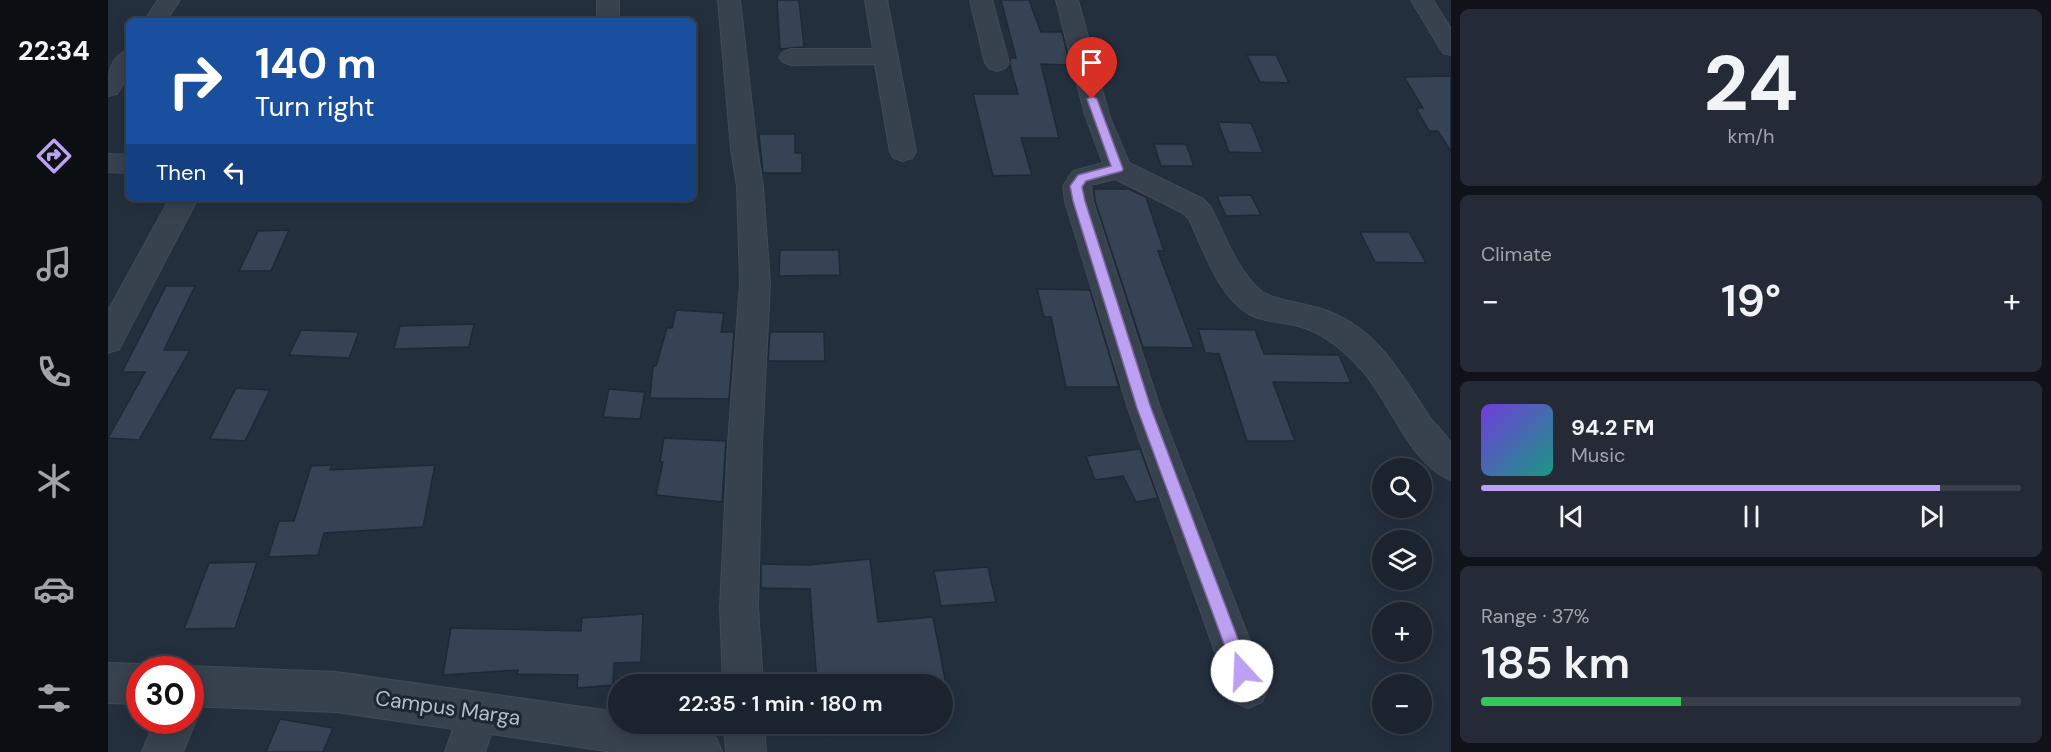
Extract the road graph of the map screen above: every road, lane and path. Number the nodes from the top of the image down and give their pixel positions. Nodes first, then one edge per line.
1 (170, 0) edge
2 (608, 0) edge
3 (729, 0) edge
4 (876, 0) edge
5 (981, 0) edge
6 (1067, 0) edge
7 (1422, 0) edge
8 (157, 18) edge
9 (608, 18) edge
10 (1451, 48) edge
11 (885, 56) junction
12 (791, 57) dead end
13 (126, 62) edge
14 (997, 63) dead end
15 (108, 88) edge
16 (903, 152) dead end
17 (108, 163) edge
18 (126, 164) edge
19 (1118, 169) junction
20 (182, 201) edge
21 (108, 340) edge
22 (1451, 465) edge
23 (742, 674) edge
24 (108, 683) edge
25 (126, 684) edge
26 (204, 687) edge
27 (1248, 688) dead end
28 (479, 712) junction
29 (170, 734) edge
30 (745, 734) edge
31 (162, 752) edge
32 (465, 752) edge
33 (702, 752) edge
34 (746, 752) edge

1 - 8 street
2 - 9 street
3 - 23 street
4 - 11 street
5 - 14 street
6 - 19 street
7 - 10 street
11 - 12 street
11 - 16 street
13 - 15 street
17 - 18 street
19 - 22 street
19 - 27 street
20 - 21 street
24 - 25 street
26 - 28 street, Campus Marga
28 - 32 street
28 - 33 street, Campus Marga
29 - 31 street
30 - 34 street

